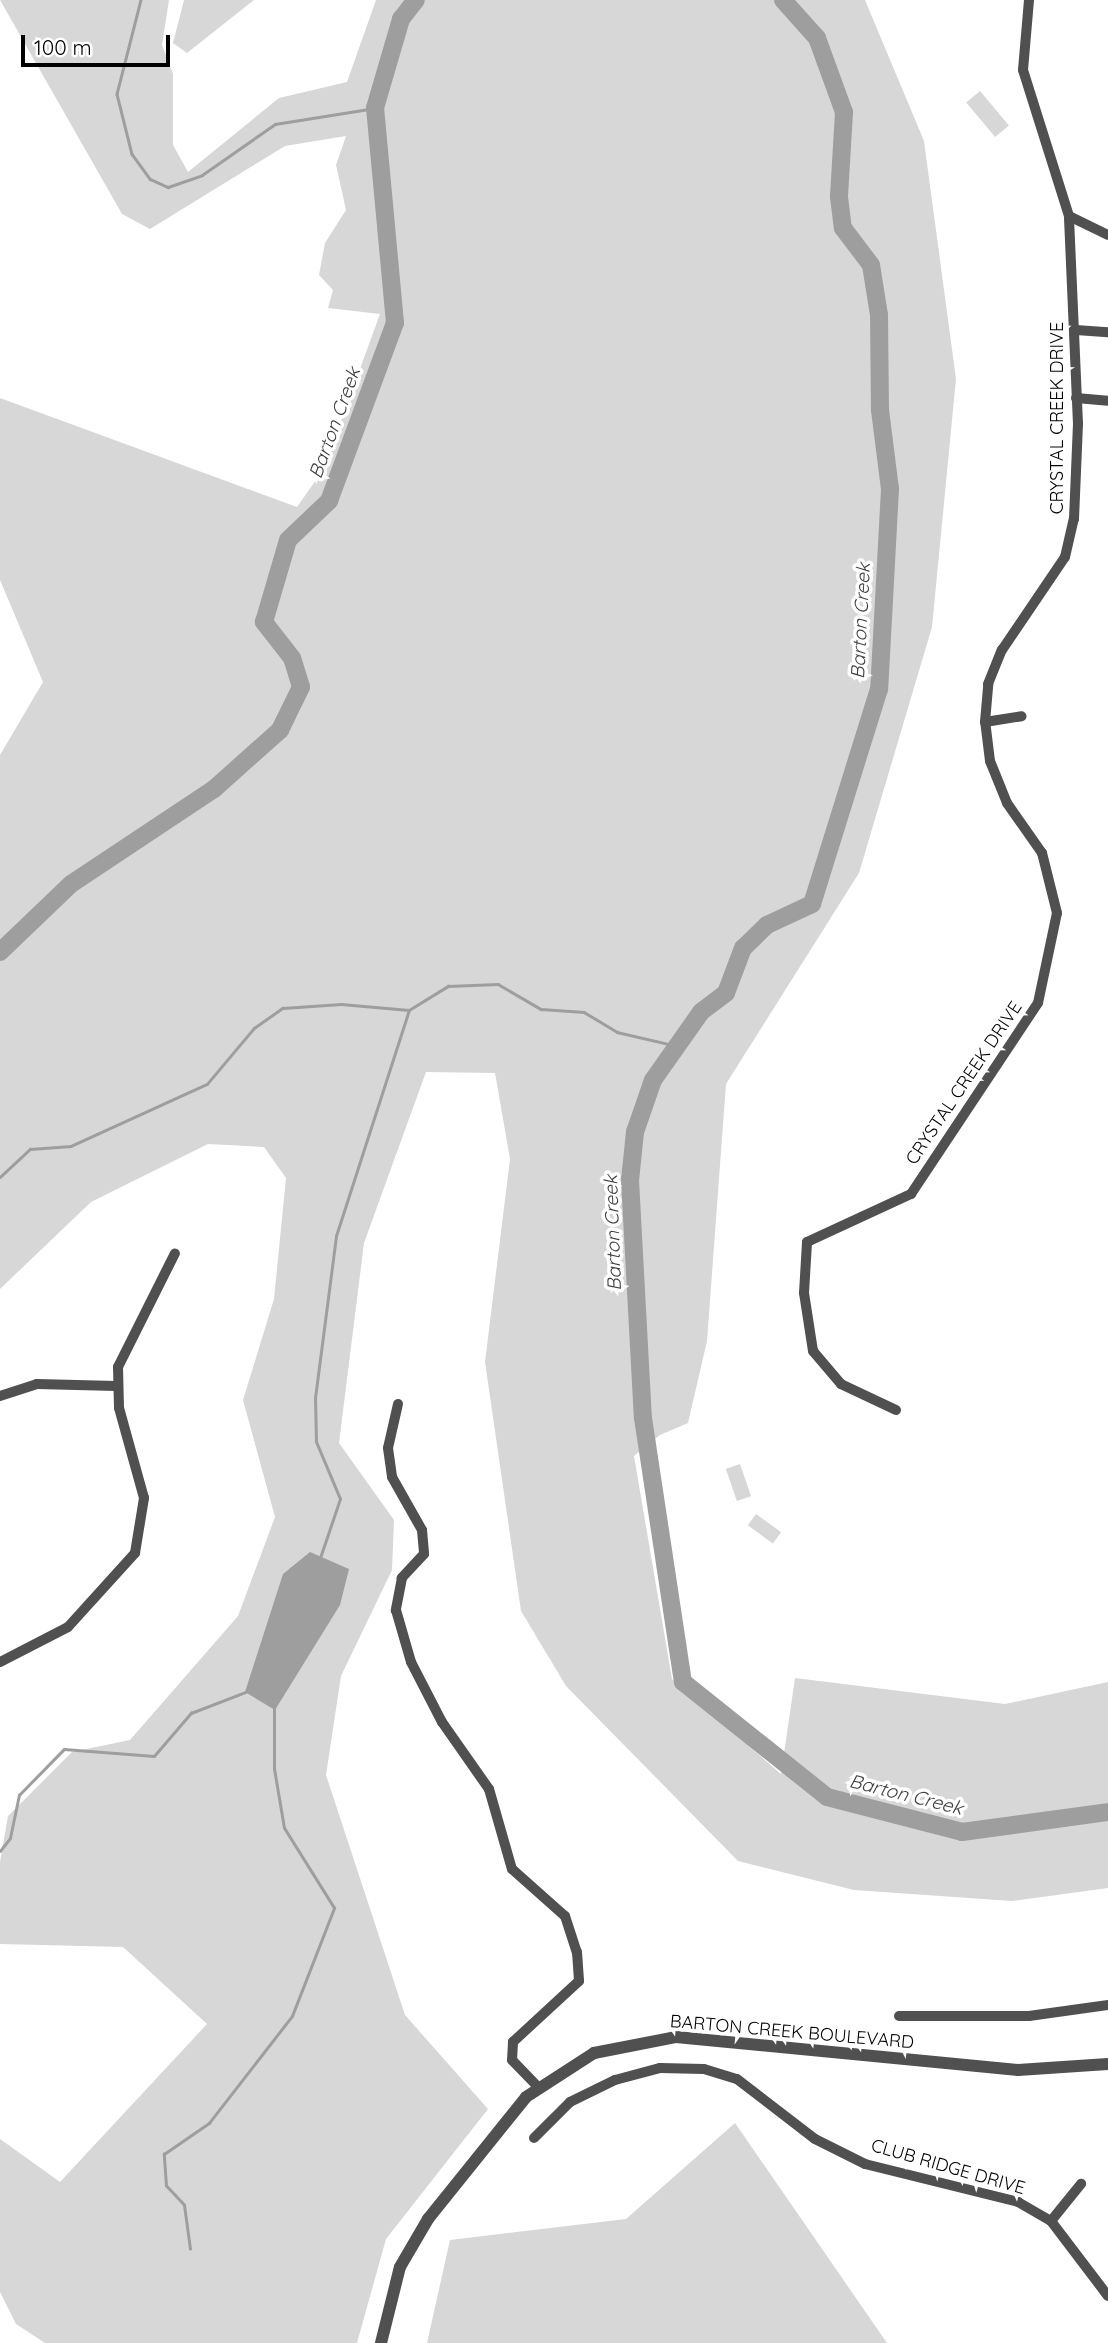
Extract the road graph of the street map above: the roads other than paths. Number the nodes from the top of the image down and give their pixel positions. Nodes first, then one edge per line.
1 (1029, 0) edge
2 (1069, 216) junction
3 (1108, 235) edge
4 (1076, 330) junction
5 (1108, 332) edge
6 (1076, 398) junction
7 (1108, 401) edge
8 (1022, 716) dead end
9 (985, 722) junction
10 (176, 1253) dead end
11 (116, 1386) junction
12 (0, 1396) edge
13 (398, 1404) dead end
14 (896, 1410) dead end
15 (0, 1662) edge
16 (1108, 2005) edge
17 (899, 2016) dead end
18 (1108, 2064) edge
19 (538, 2087) junction
20 (534, 2138) dead end
21 (1080, 2184) dead end
22 (1051, 2221) junction
23 (1108, 2296) edge
24 (381, 2343) edge

1 - 2 street, CRYSTAL CREEK DRIVE
2 - 3 street
2 - 4 street, CRYSTAL CREEK DRIVE
4 - 5 street
4 - 6 street, CRYSTAL CREEK DRIVE
6 - 7 street
6 - 9 street, CRYSTAL CREEK DRIVE
8 - 9 street
9 - 14 street, CRYSTAL CREEK DRIVE
10 - 11 street
11 - 12 street
11 - 15 street
13 - 19 street
16 - 17 street
18 - 19 street, BARTON CREEK BOULEVARD
19 - 24 street, BARTON CREEK BOULEVARD
20 - 22 street, CLUB RIDGE DRIVE
21 - 22 street
22 - 23 street, CLUB RIDGE DRIVE

